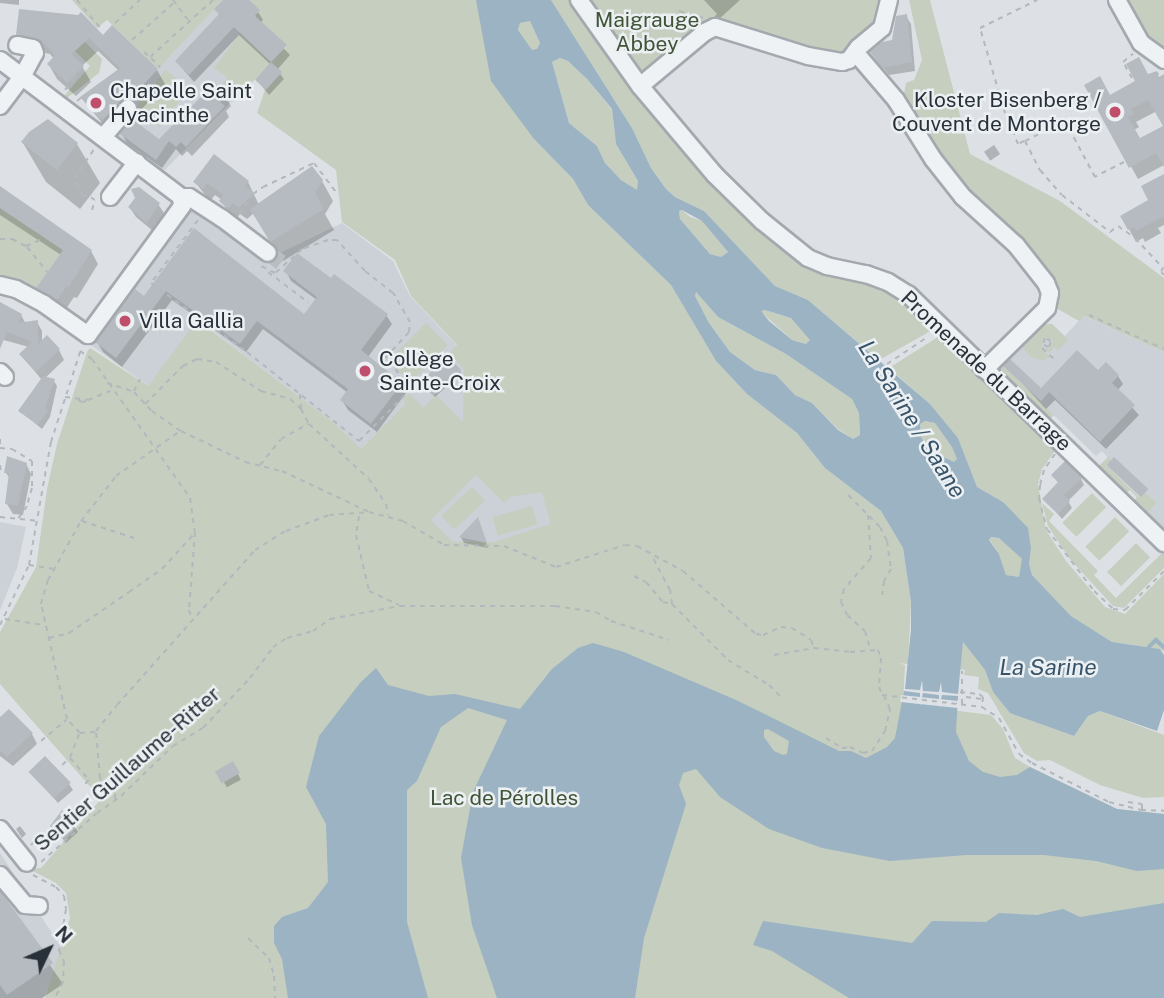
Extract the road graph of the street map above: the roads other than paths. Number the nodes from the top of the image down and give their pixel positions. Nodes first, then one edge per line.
1 (579, 0) edge
2 (889, 0) edge
3 (1117, 0) edge
4 (17, 45) dead end
5 (855, 52) junction
6 (0, 60) edge
7 (1164, 60) edge
8 (22, 77) junction
9 (640, 86) junction
10 (0, 106) edge
11 (128, 108) dead end
12 (103, 137) junction
13 (137, 162) junction
14 (110, 197) dead end
15 (181, 197) junction
16 (268, 253) tunnel mouth
17 (0, 285) edge
18 (984, 370) junction
19 (1164, 543) edge
20 (0, 829) edge
21 (26, 857) road end
22 (0, 875) edge
23 (39, 906) dead end

1 - 9 street, Promenade du Barrage
2 - 5 street
3 - 7 street
4 - 8 street
5 - 9 street
5 - 18 street
6 - 8 street
8 - 10 street
8 - 12 street
9 - 18 street, Promenade du Barrage
11 - 12 street
12 - 13 street
13 - 14 street
13 - 15 street
15 - 16 street
15 - 17 street
18 - 19 street, Promenade du Barrage
20 - 21 street
22 - 23 street

